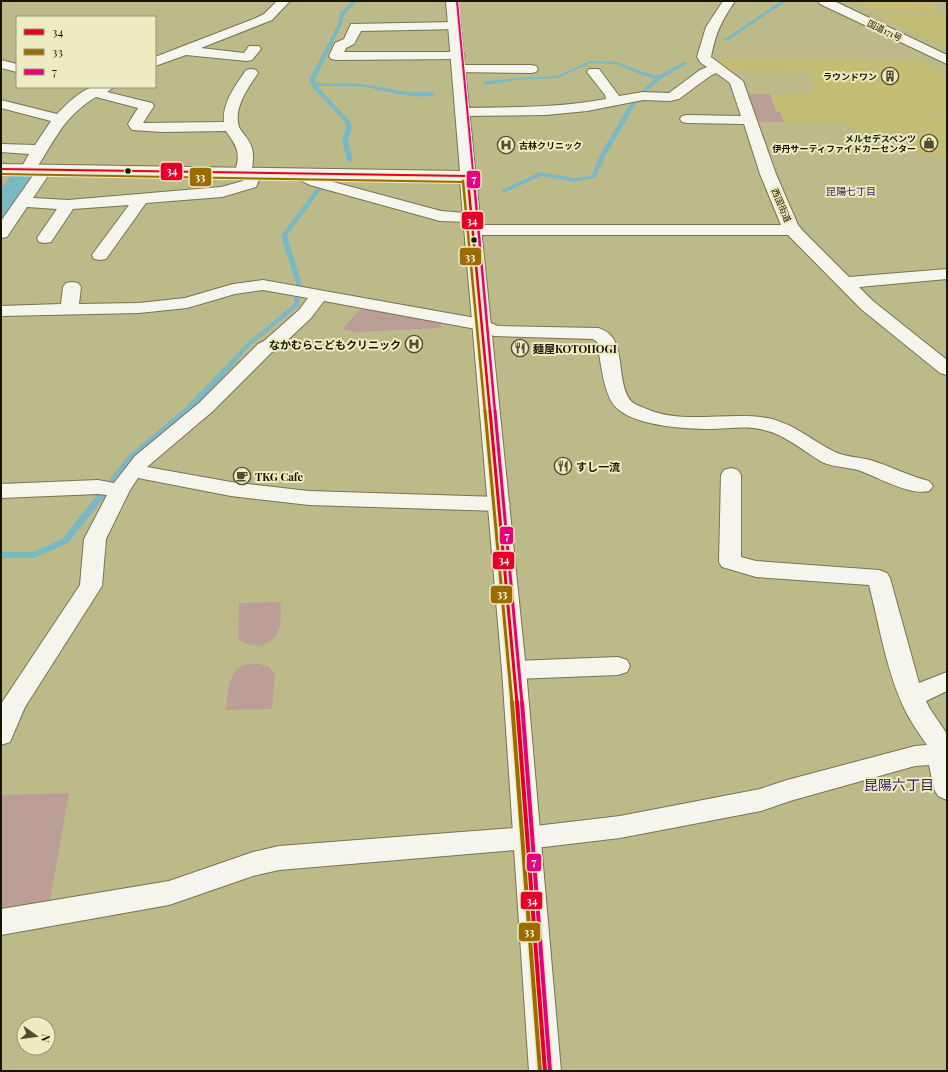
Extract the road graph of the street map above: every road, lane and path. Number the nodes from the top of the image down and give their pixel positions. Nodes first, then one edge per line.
1 (284, 1) edge
2 (452, 1) edge
3 (729, 1) edge
4 (824, 1) edge
5 (454, 26) junction
6 (254, 49) dead end
7 (182, 50) junction
8 (947, 60) edge
9 (156, 62) edge
10 (458, 62) junction
11 (1, 64) edge
12 (16, 68) edge
13 (531, 68) dead end
14 (717, 68) junction
15 (594, 72) dead end
16 (251, 73) dead end
17 (99, 89) edge
18 (613, 101) junction
19 (1, 104) edge
20 (462, 112) junction
21 (61, 119) junction
22 (687, 119) dead end
23 (750, 120) junction
24 (232, 126) junction
25 (1, 148) edge
26 (39, 150) junction
27 (1, 169) edge
28 (28, 170) junction
29 (44, 170) junction
30 (248, 173) junction
31 (299, 174) junction
32 (468, 176) junction
33 (141, 199) junction
34 (23, 202) junction
35 (68, 205) junction
36 (472, 224) junction
37 (794, 230) junction
38 (6, 233) edge
39 (45, 238) dead end
40 (109, 250) dead end
41 (947, 274) edge
42 (846, 283) junction
43 (72, 287) dead end
44 (319, 295) junction
45 (69, 310) junction
46 (1, 311) edge
47 (481, 324) junction
48 (947, 369) edge
49 (133, 471) junction
50 (731, 475) dead end
51 (922, 486) dead end
52 (1, 490) edge
53 (120, 490) junction
54 (499, 504) junction
55 (610, 662) dead end
56 (514, 670) junction
57 (947, 681) edge
58 (912, 697) junction
59 (1, 735) edge
60 (947, 754) edge
61 (947, 789) edge
62 (527, 838) junction
63 (1, 922) edge
64 (545, 1071) edge

1 - 7 main road
2 - 5 main road
3 - 14 main road, 西国街道
4 - 8 main road, 国道171号
5 - 10 main road
5 - 10 main road
6 - 7 main road
7 - 9 main road
10 - 13 main road
10 - 20 main road
11 - 12 main road
14 - 18 main road
14 - 23 main road, 西国街道
15 - 18 main road
16 - 24 main road
17 - 21 main road
17 - 24 main road
18 - 20 main road
19 - 21 main road
20 - 32 main road
21 - 26 main road
22 - 23 main road
23 - 37 main road, 西国街道
24 - 30 main road
25 - 26 main road
26 - 28 main road
27 - 28 main road
28 - 29 main road
29 - 30 main road
29 - 34 main road
30 - 31 main road
30 - 33 main road
31 - 32 main road
31 - 36 main road
32 - 36 main road
33 - 35 main road
33 - 40 main road
34 - 35 main road
34 - 38 main road
35 - 39 main road
36 - 37 main road
36 - 47 main road
37 - 42 main road, 西国街道
41 - 42 main road
42 - 48 main road, 西国街道
43 - 45 main road
44 - 45 main road
44 - 47 main road
44 - 49 main road
45 - 46 main road
47 - 51 main road
47 - 54 main road
49 - 53 main road
49 - 54 main road
50 - 58 main road
52 - 53 main road
53 - 59 main road
54 - 56 main road
55 - 56 main road
56 - 62 main road
57 - 58 main road
58 - 60 main road
60 - 61 main road
60 - 62 main road
62 - 63 main road
62 - 64 main road

